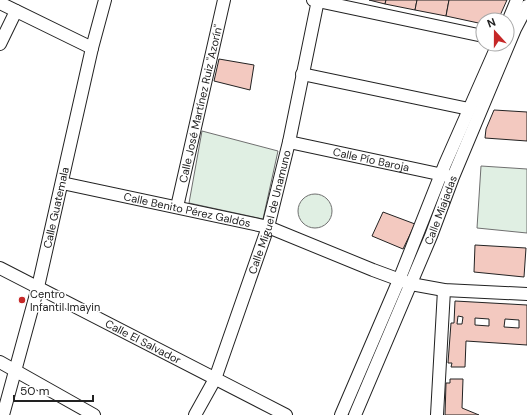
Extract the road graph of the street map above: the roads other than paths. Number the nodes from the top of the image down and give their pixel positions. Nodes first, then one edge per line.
1 (105, 0) edge
2 (224, 0) edge
3 (316, 0) edge
4 (516, 0) edge
5 (0, 3) edge
6 (527, 7) edge
7 (16, 11) junction
8 (512, 12) edge
9 (515, 28) edge
10 (475, 34) edge
11 (0, 44) edge
12 (92, 48) junction
13 (494, 52) edge
14 (504, 52) edge
15 (302, 74) junction
16 (469, 109) junction
17 (288, 142) junction
18 (441, 174) junction
19 (453, 178) junction
20 (62, 183) junction
21 (177, 207) junction
22 (268, 227) junction
23 (0, 268) edge
24 (399, 280) junction
25 (411, 284) junction
26 (38, 287) junction
27 (444, 290) junction
28 (527, 294) edge
29 (0, 362) edge
30 (15, 371) junction
31 (215, 380) junction
32 (3, 415) edge
33 (94, 415) edge
34 (195, 415) edge
35 (286, 415) edge
36 (341, 415) edge
37 (355, 415) edge
38 (437, 415) edge

1 - 12 street, Calle Guatemala
2 - 21 street, Calle José Martínez Ruiz "Azorín"
3 - 10 street
3 - 15 street, Calle Miguel de Unamuno
4 - 8 street
5 - 7 street
6 - 9 street, Calle Miajadas
7 - 11 street
7 - 12 street
12 - 20 street, Calle Guatemala
13 - 16 street, Calle Miajadas
14 - 19 street, Calle Miajadas
15 - 16 street
15 - 17 street, Calle Miguel de Unamuno
16 - 18 street, Calle Miajadas
17 - 18 street, Calle Pío Baroja
17 - 22 street, Calle Miguel de Unamuno
18 - 19 street, Calle Pío Baroja
18 - 24 street, Calle Miajadas
19 - 25 street, Calle Miajadas
20 - 21 street, Calle Benito Pérez Galdós
20 - 26 street, Calle Guatemala
21 - 22 street, Calle Benito Pérez Galdós
22 - 24 street, Calle Benito Pérez Galdós
22 - 31 street, Calle Miguel de Unamuno
23 - 26 street, Calle El Salvador
24 - 25 street, Calle Benito Pérez Galdós
24 - 36 street, Calle Miajadas
25 - 27 street, Calle Benito Pérez Galdós
25 - 37 street, Calle Miajadas
26 - 30 street, Calle Guatemala
26 - 31 street, Calle El Salvador
27 - 28 street, Calle Benito Pérez Galdós
27 - 38 street
29 - 30 street
30 - 32 street, Calle Guatemala
30 - 33 street
31 - 34 street, Calle Miguel de Unamuno
31 - 35 street, Calle El Salvador

